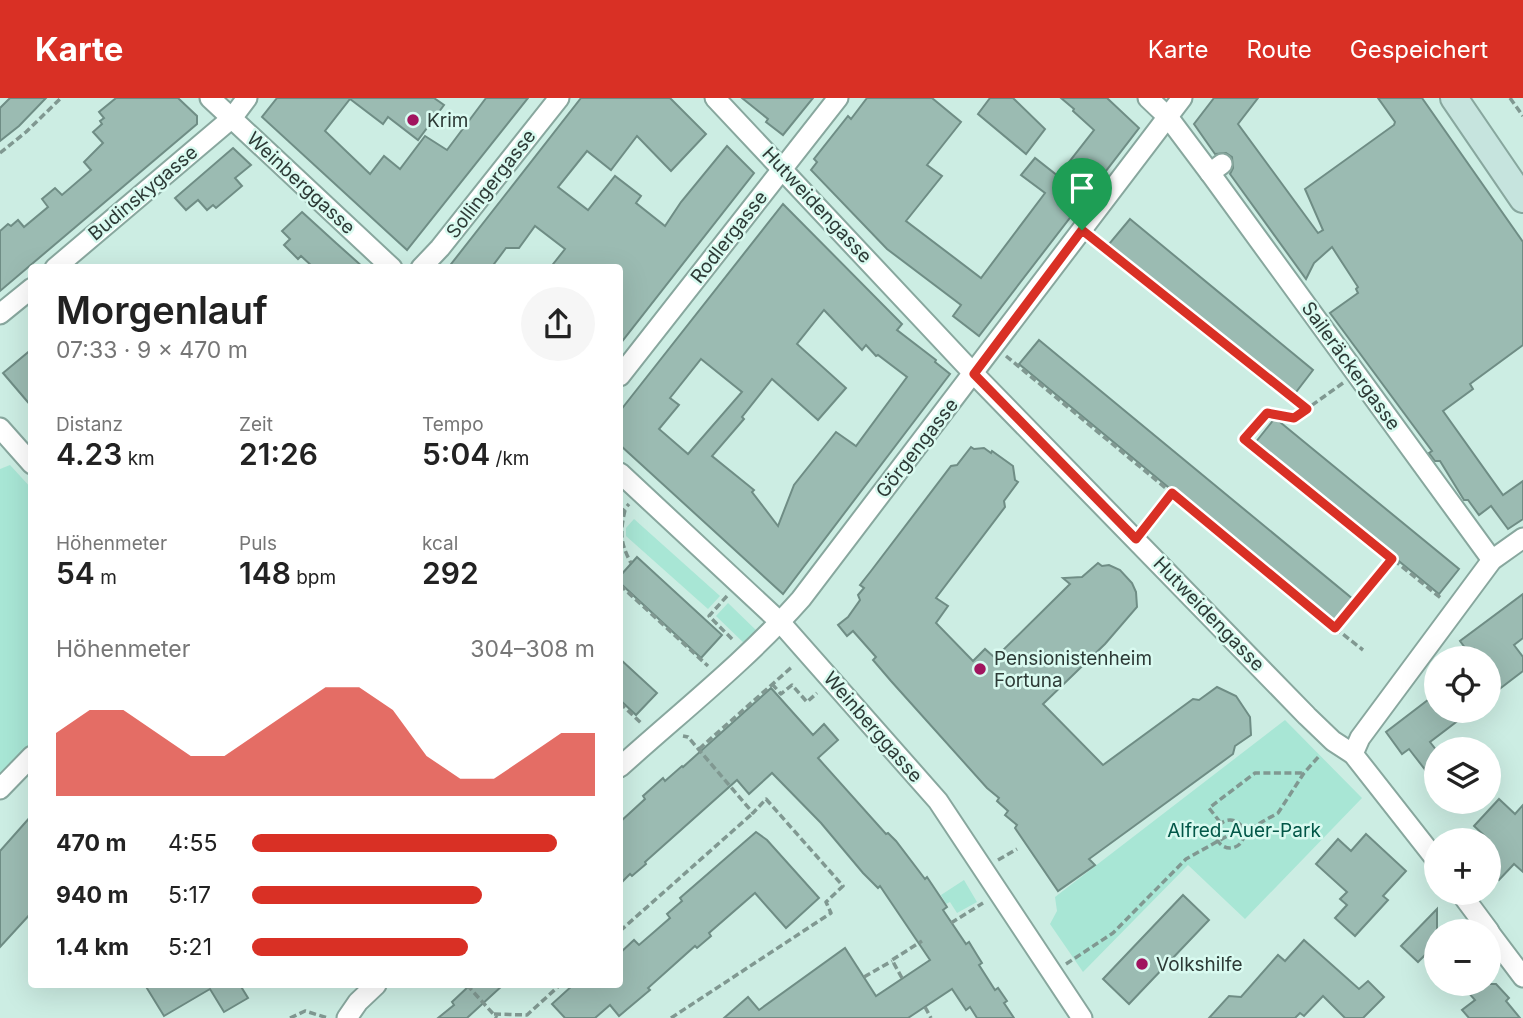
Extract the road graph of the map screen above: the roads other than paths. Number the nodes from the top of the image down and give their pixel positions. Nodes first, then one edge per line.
1 (210, 98) edge
2 (247, 98) edge
3 (559, 98) edge
4 (715, 98) edge
5 (838, 98) edge
6 (1148, 98) edge
7 (1182, 98) edge
8 (1454, 98) edge
9 (1168, 117) junction
10 (232, 118) junction
11 (783, 168) junction
12 (1523, 199) edge
13 (60, 264) edge
14 (388, 264) edge
15 (425, 264) edge
16 (28, 291) edge
17 (0, 314) edge
18 (623, 372) edge
19 (974, 374) junction
20 (0, 428) edge
21 (28, 460) edge
22 (623, 476) edge
23 (1523, 538) edge
24 (1492, 560) junction
25 (780, 622) junction
26 (1353, 754) junction
27 (28, 760) edge
28 (623, 764) edge
29 (0, 789) edge
30 (1424, 844) edge
31 (1501, 947) edge
32 (1523, 977) edge
33 (373, 988) edge
34 (347, 1018) edge
35 (1082, 1018) edge

1 - 10 street, Weinberggasse
2 - 10 street, Budinskygasse
3 - 15 street, Sollingergasse
4 - 11 street, Hutweidengasse
5 - 11 street, Rodlergasse
6 - 9 street, Saileräckergasse
7 - 9 street, Görgengasse
8 - 12 main road
9 - 19 street, Görgengasse
9 - 24 street, Saileräckergasse
10 - 13 street, Budinskygasse
10 - 14 street, Weinberggasse
11 - 18 street, Rodlergasse
11 - 19 street, Hutweidengasse
16 - 17 street
19 - 25 street, Görgengasse
19 - 26 street, Hutweidengasse
20 - 21 street
22 - 25 street, Weinberggasse
23 - 24 street
24 - 26 street
25 - 28 street, Görgengasse
25 - 35 street, Weinberggasse
26 - 30 street, Hutweidengasse
27 - 29 street
31 - 32 street
33 - 34 street

